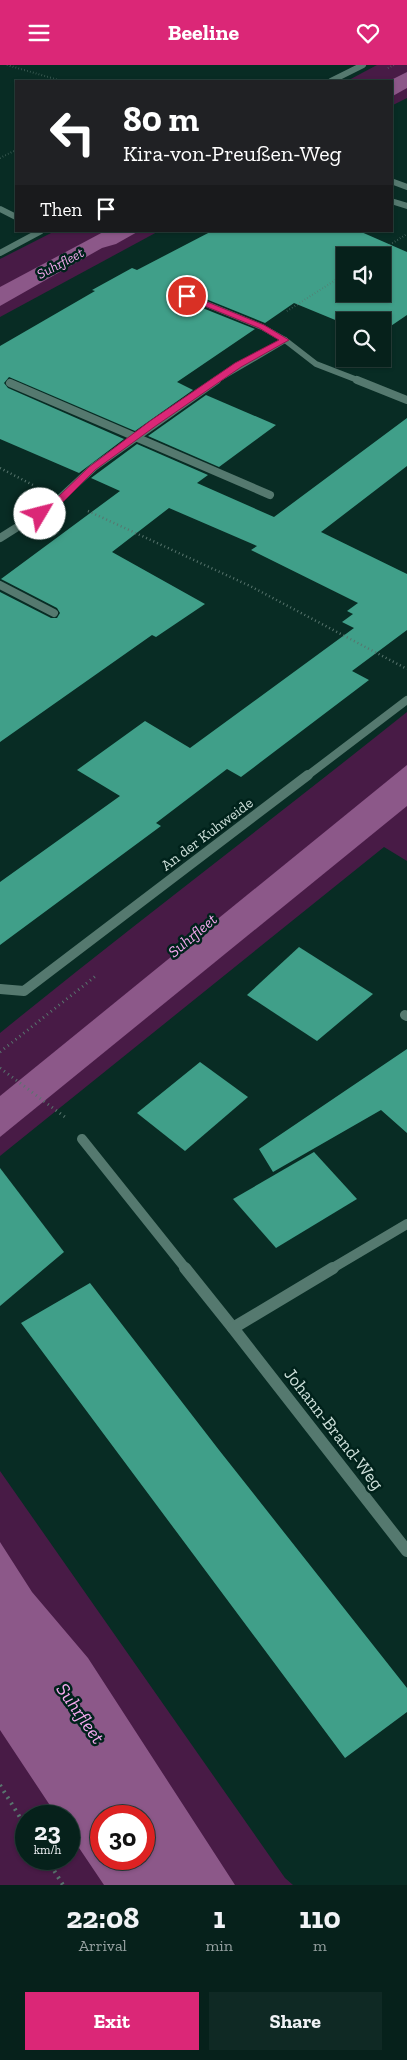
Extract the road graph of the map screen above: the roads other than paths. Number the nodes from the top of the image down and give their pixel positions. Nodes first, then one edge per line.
1 (363, 65) edge
2 (333, 80) edge
3 (393, 182) edge
4 (407, 187) edge
5 (393, 202) edge
6 (407, 207) edge
7 (0, 209) edge
8 (15, 216) edge
9 (39, 232) edge
10 (0, 253) edge
11 (187, 296) dead end
12 (285, 340) junction
13 (10, 383) dead end
14 (407, 400) edge
15 (134, 437) junction
16 (270, 495) dead end
17 (0, 538) edge
18 (0, 585) edge
19 (54, 613) dead end
20 (407, 700) edge
21 (0, 989) edge
22 (82, 1139) dead end
23 (407, 1225) edge
24 (232, 1328) junction
25 (407, 1551) edge

1 - 2 street
3 - 4 street
5 - 6 street
7 - 8 street
9 - 10 street
11 - 12 street
12 - 14 street
12 - 15 street
13 - 15 street
15 - 16 street
15 - 17 street
18 - 19 street
20 - 21 street, An der Kuhweide
22 - 24 street, Johann-Brand-Weg
23 - 24 street
24 - 25 street, Johann-Brand-Weg

